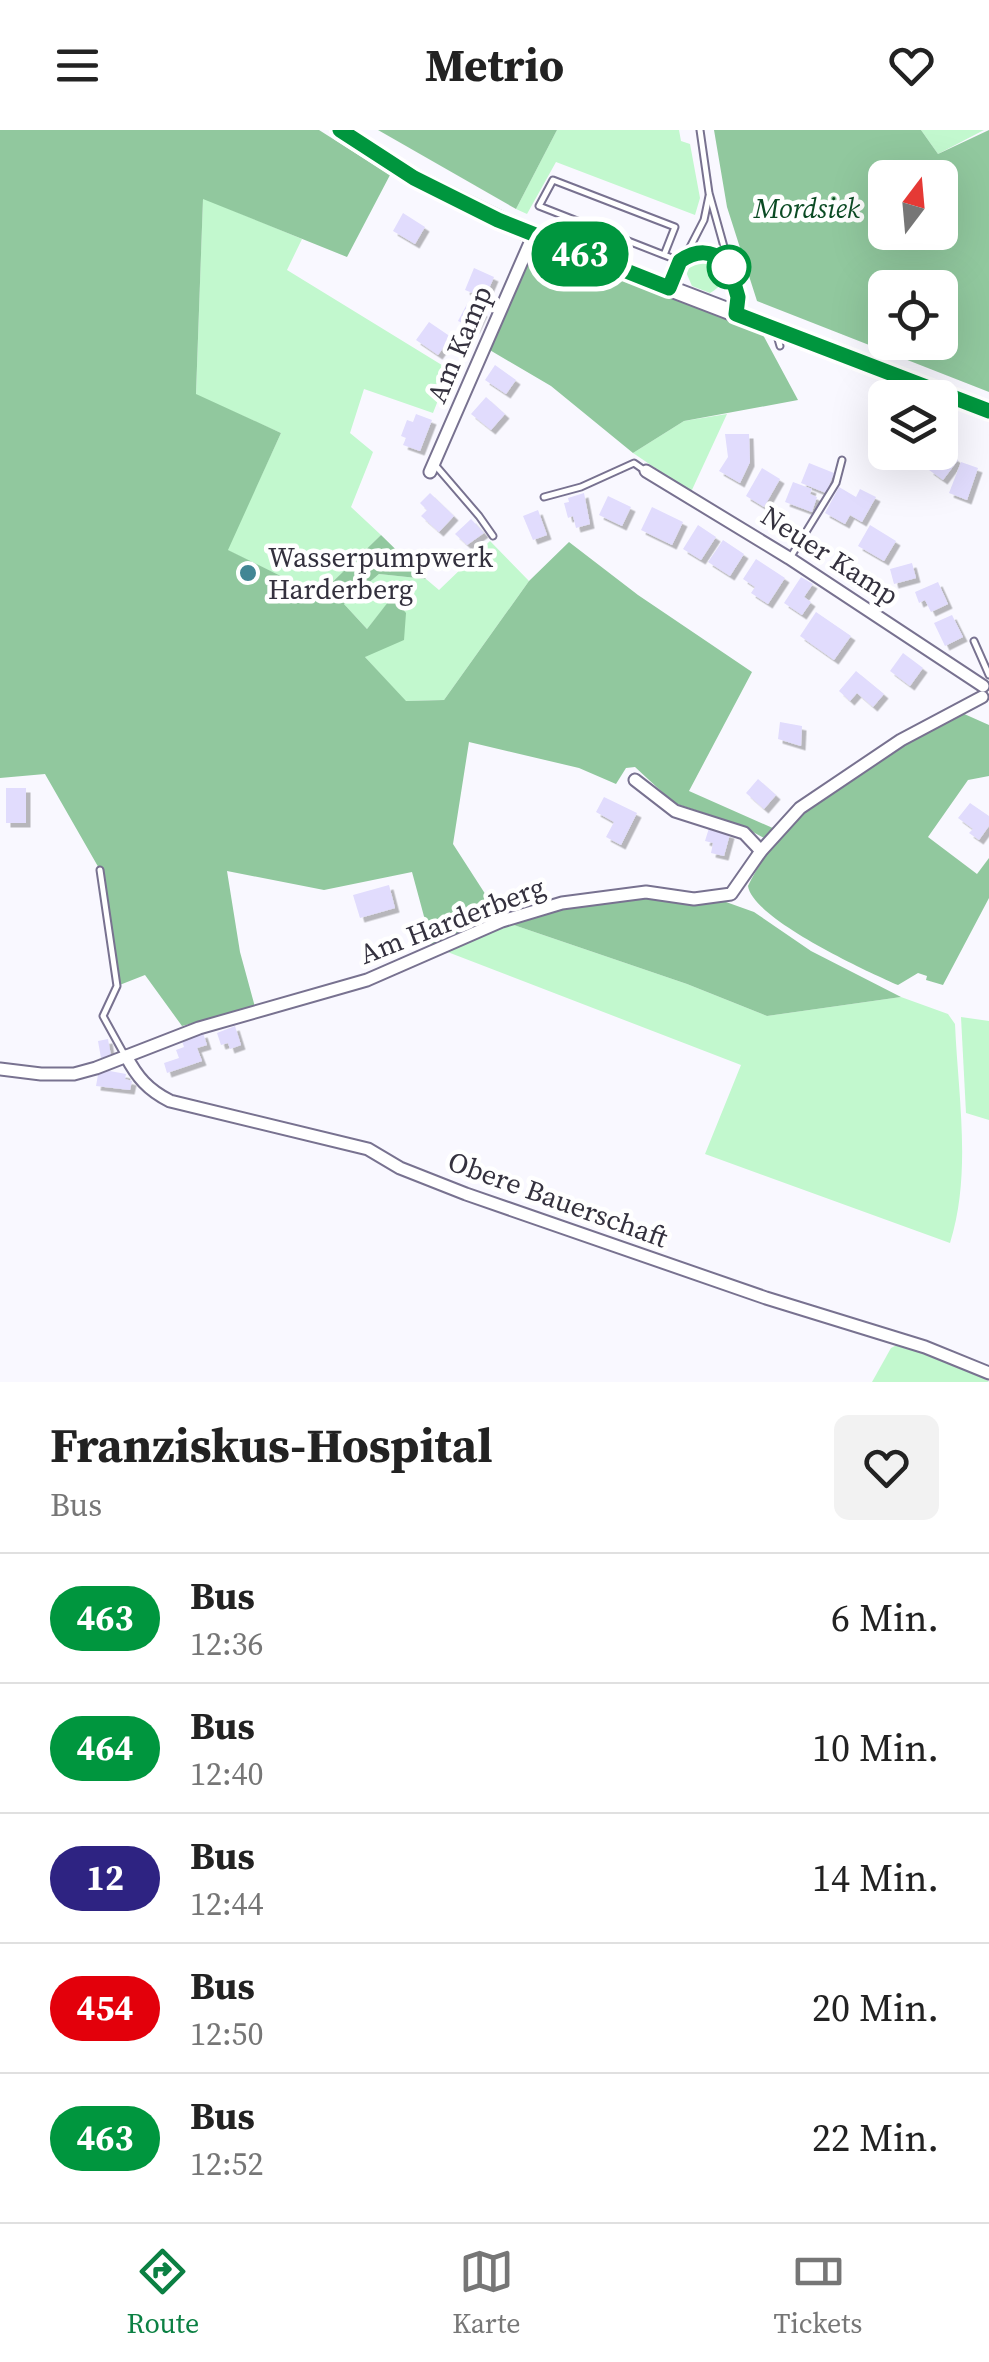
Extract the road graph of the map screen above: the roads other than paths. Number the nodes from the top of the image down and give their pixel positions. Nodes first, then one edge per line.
1 (340, 130) edge
2 (700, 130) edge
3 (709, 193) junction
4 (534, 236) junction
5 (664, 255) junction
6 (680, 261) junction
7 (728, 262) junction
8 (669, 288) junction
9 (736, 314) junction
10 (777, 330) junction
11 (780, 346) dead end
12 (989, 411) edge
13 (842, 460) dead end
14 (432, 468) joint
15 (646, 472) joint
16 (544, 497) dead end
17 (492, 536) dead end
18 (790, 558) junction
19 (974, 641) dead end
20 (986, 688) edge
21 (634, 780) dead end
22 (762, 851) junction
23 (100, 870) dead end
24 (126, 1056) junction
25 (0, 1069) edge
26 (989, 1373) edge

1 - 4 street
2 - 3 lane
3 - 6 lane
3 - 7 lane
4 - 8 street
4 - 14 street, Am Kamp
5 - 5 lane
5 - 6 lane
6 - 7 lane
6 - 8 lane
7 - 9 lane
8 - 9 street
9 - 10 street
10 - 11 lane
10 - 12 street
13 - 18 lane
14 - 17 lane
15 - 16 lane
15 - 18 street, Neuer Kamp
18 - 20 street, Neuer Kamp
19 - 20 lane
20 - 22 street, Am Harderberg
21 - 22 street
22 - 24 street, Am Harderberg
23 - 24 lane
24 - 25 street, Am Harderberg
24 - 26 street, Obere Bauerschaft

